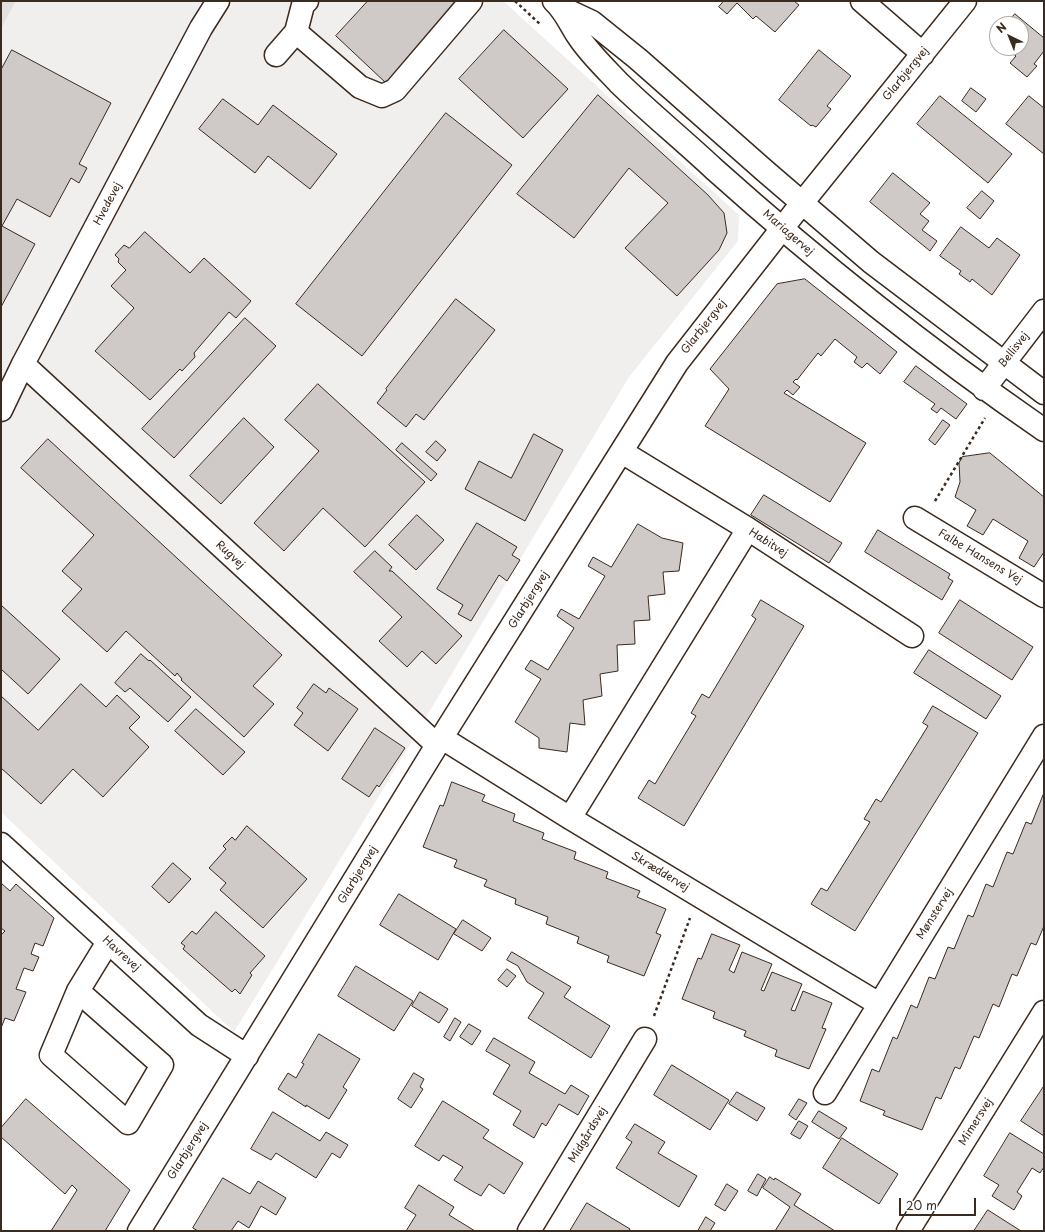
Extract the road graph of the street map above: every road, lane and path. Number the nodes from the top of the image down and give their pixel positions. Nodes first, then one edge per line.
1 (218, 1) edge
2 (307, 1) edge
3 (471, 1) edge
4 (862, 1) edge
5 (965, 1) edge
6 (557, 4) edge
7 (296, 32) junction
8 (923, 54) junction
9 (276, 55) dead end
10 (802, 203) junction
11 (782, 228) junction
12 (1044, 311) edge
13 (1004, 363) junction
14 (23, 364) junction
15 (984, 389) junction
16 (1044, 393) edge
17 (1, 410) edge
18 (1044, 430) edge
19 (622, 452) junction
20 (919, 520) joint
21 (748, 529) junction
22 (1044, 596) edge
23 (912, 636) dead end
24 (1044, 736) edge
25 (439, 741) junction
26 (570, 818) junction
27 (1, 844) edge
28 (699, 895) junction
29 (108, 942) junction
30 (78, 991) junction
31 (879, 1004) junction
32 (1044, 1012) edge
33 (645, 1039) joint
34 (247, 1056) junction
35 (825, 1093) dead end
36 (139, 1231) edge
37 (529, 1231) edge
38 (908, 1231) edge

1 - 14 street, Hvedevej
2 - 7 street
3 - 7 street
4 - 8 street
5 - 8 street, Glarbjergvej
6 - 10 street, Mariagervej
6 - 11 street, Mariagervej
7 - 9 street
8 - 10 street, Glarbjergvej
10 - 11 street, Glarbjergvej
10 - 13 street, Mariagervej
11 - 15 street, Mariagervej
11 - 19 street, Glarbjergvej
12 - 13 street, Bellisvej
13 - 15 street, Bellisvej
13 - 16 street, Mariagervej
14 - 17 street, Hvedevej
14 - 25 street, Rugvej
15 - 18 street, Mariagervej
15 - 20 path
19 - 21 street, Habitvej
19 - 25 street, Glarbjergvej
20 - 22 street, Falbe Hansens Vej
21 - 23 street, Habitvej
21 - 26 street
24 - 31 street, Mønstervej
25 - 26 street, Skræddervej
25 - 34 street, Glarbjergvej
26 - 28 street, Skræddervej
27 - 29 street, Havrevej
28 - 31 street, Skræddervej
28 - 33 path
29 - 30 street
29 - 34 street, Havrevej
30 - 30 street
31 - 35 street, Mønstervej
32 - 38 street, Mimersvej
33 - 37 street, Midgårdsvej
34 - 36 street, Glarbjergvej

